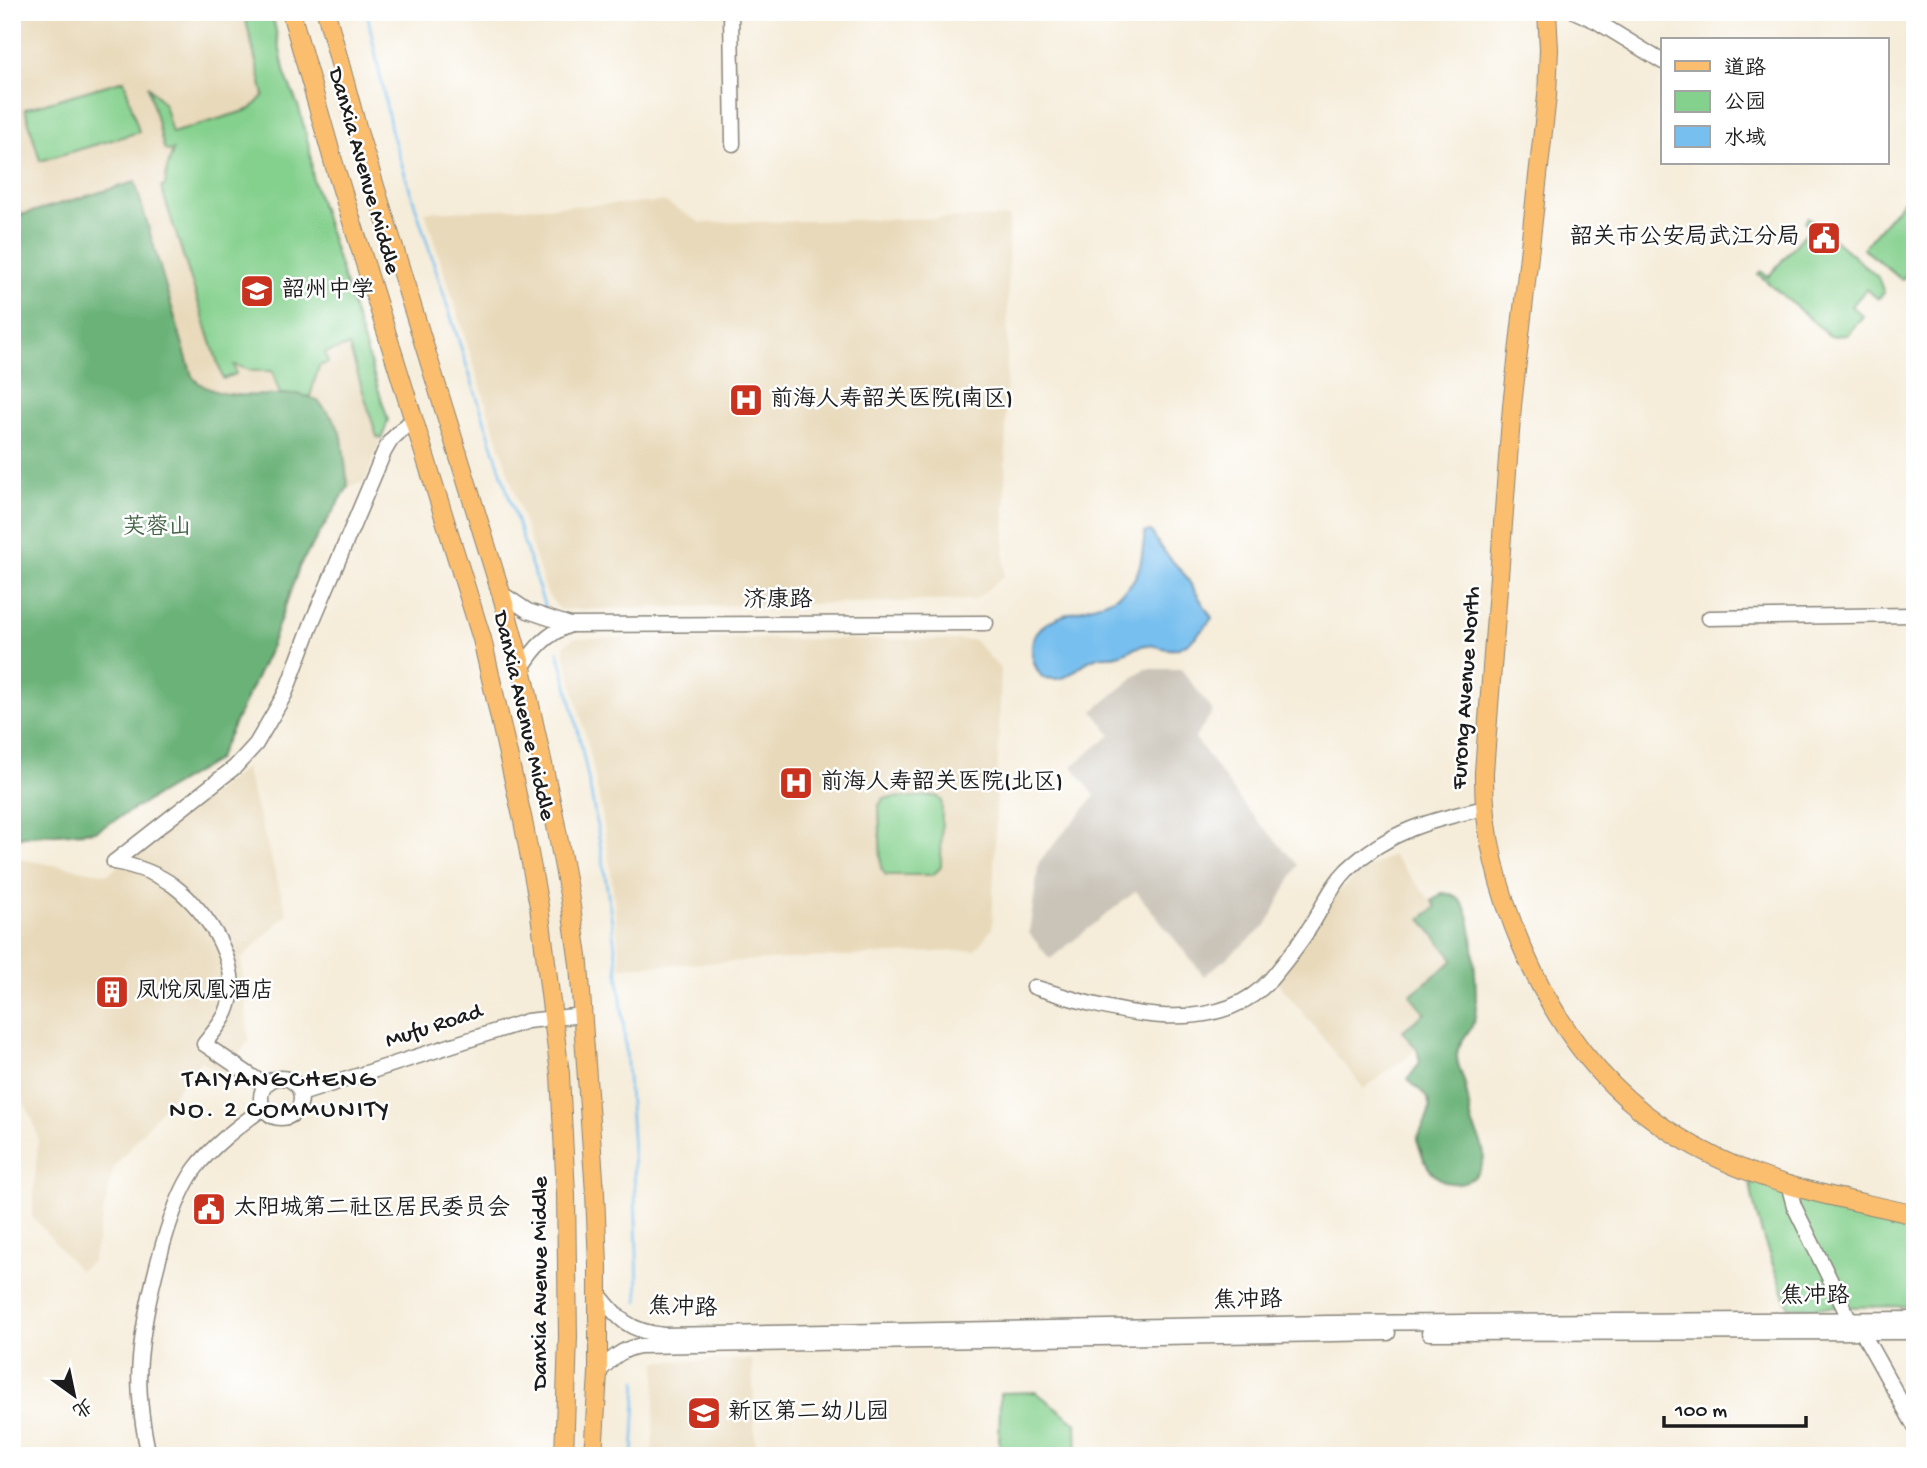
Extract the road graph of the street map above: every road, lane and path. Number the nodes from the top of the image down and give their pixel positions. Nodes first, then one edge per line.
1 (291, 12) edge
2 (326, 12) edge
3 (731, 12) edge
4 (1547, 12) edge
5 (1576, 12) edge
6 (1661, 61) edge
7 (733, 144) dead end
8 (413, 419) junction
9 (501, 593) junction
10 (1915, 615) edge
11 (1709, 618) dead end
12 (986, 623) dead end
13 (570, 625) junction
14 (522, 668) junction
15 (1485, 808) junction
16 (1034, 987) dead end
17 (583, 1015) junction
18 (553, 1018) junction
19 (265, 1085) junction
20 (301, 1094) junction
21 (263, 1108) junction
22 (1788, 1184) junction
23 (1915, 1215) edge
24 (598, 1293) junction
25 (1915, 1319) edge
26 (1850, 1320) junction
27 (1861, 1332) junction
28 (1915, 1332) edge
29 (598, 1373) junction
30 (1915, 1427) edge
31 (149, 1456) edge
32 (564, 1456) edge
33 (593, 1456) edge

1 - 8 main road, Danxia Avenue Middle
2 - 9 main road, Danxia Avenue Middle
3 - 7 street
4 - 15 main road, Furong Avenue North
5 - 6 street
8 - 18 main road, Danxia Avenue Middle
8 - 19 street
9 - 13 street, 济康路
9 - 14 main road, Danxia Avenue Middle
10 - 11 street
12 - 13 street, 济康路
13 - 14 street
14 - 17 main road, Danxia Avenue Middle
15 - 16 street
15 - 22 main road, Furong Avenue North
17 - 18 street, Mufu Road
17 - 24 main road, Danxia Avenue Middle
18 - 20 street, Mufu Road
18 - 32 main road, Danxia Avenue Middle
19 - 20 street
19 - 21 street
20 - 21 street
21 - 31 street
22 - 23 main road, Furong Avenue North
22 - 26 street
24 - 26 street, 焦冲路
24 - 29 main road, Danxia Avenue Middle
25 - 26 street, 焦冲路
27 - 28 street, 焦冲路
27 - 29 street, 焦冲路
27 - 30 street
29 - 33 main road, Danxia Avenue Middle

